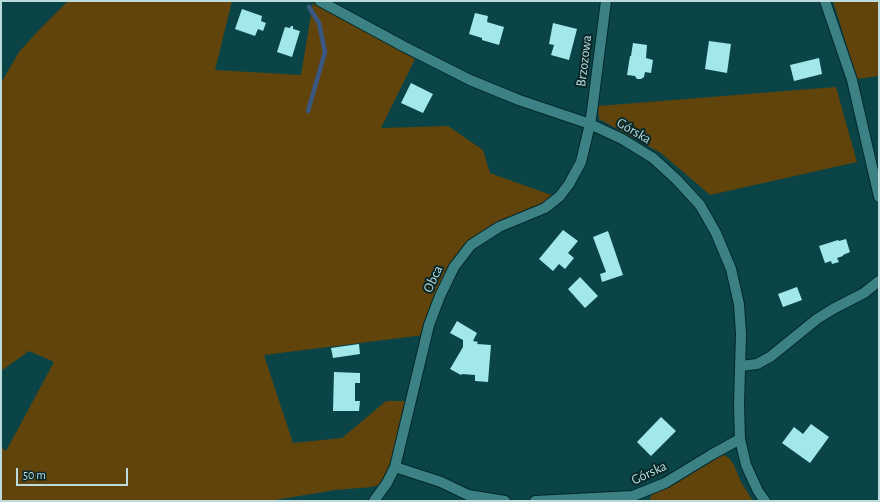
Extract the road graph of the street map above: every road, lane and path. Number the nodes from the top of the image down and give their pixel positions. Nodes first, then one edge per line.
1 (320, 1) edge
2 (606, 1) edge
3 (825, 1) edge
4 (590, 124) junction
5 (879, 196) edge
6 (879, 281) edge
7 (741, 366) junction
8 (740, 439) junction
9 (395, 467) junction
10 (374, 501) edge
11 (505, 501) edge
12 (535, 501) edge
13 (765, 501) edge

1 - 4 street, Górska
2 - 4 street, Brzozowa
3 - 5 street
4 - 7 street, Górska
4 - 9 street, Obca
6 - 7 street
7 - 8 street, Górska
8 - 12 street, Górska
8 - 13 street, Górska
9 - 10 street, Obca
9 - 11 street

